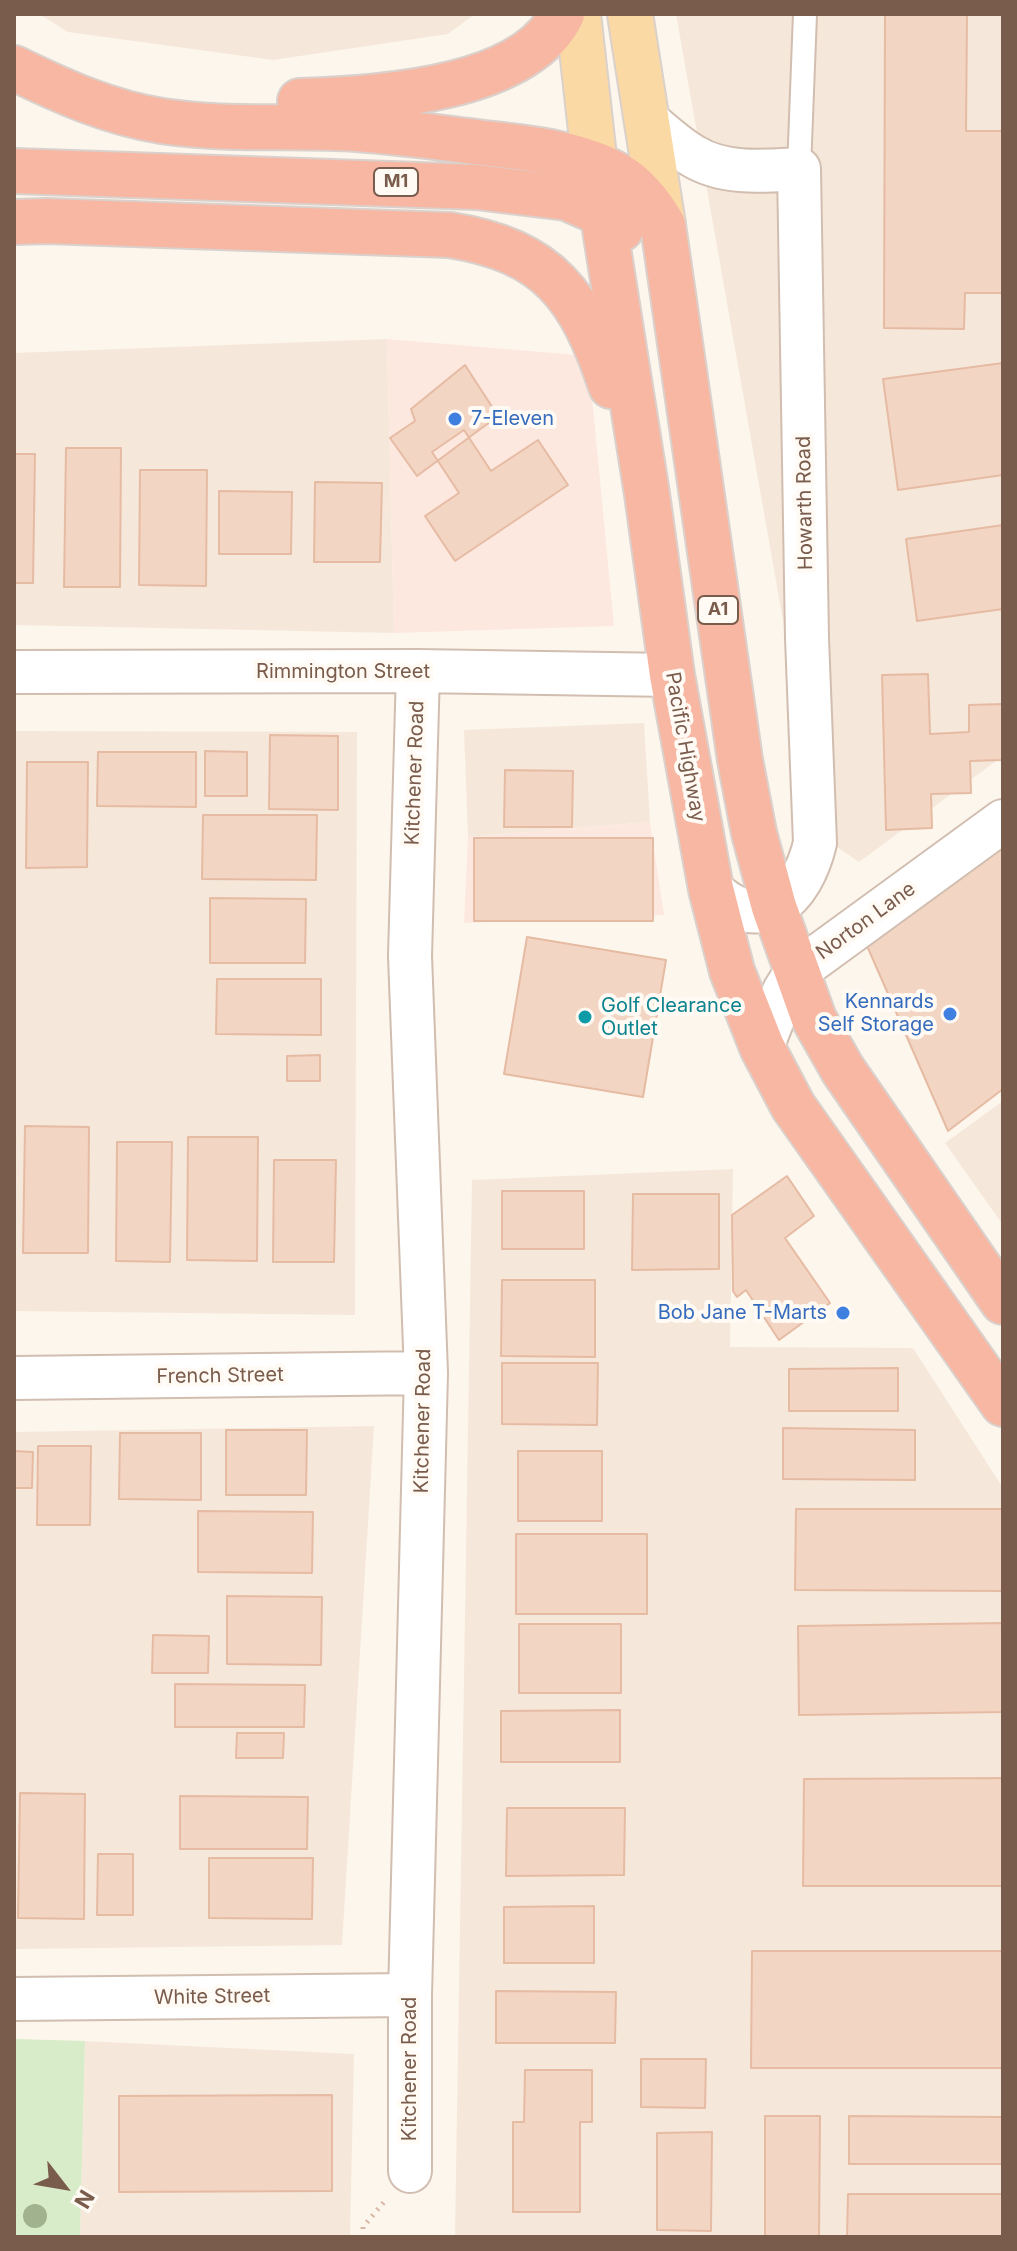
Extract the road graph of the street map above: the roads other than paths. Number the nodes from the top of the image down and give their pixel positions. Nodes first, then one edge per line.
1 (562, 14) edge
2 (578, 14) edge
3 (630, 14) edge
4 (805, 14) edge
5 (14, 67) edge
6 (648, 121) junction
7 (595, 166) junction
8 (799, 169) junction
9 (14, 171) edge
10 (603, 214) junction
11 (14, 222) edge
12 (663, 225) junction
13 (676, 310) junction
14 (647, 494) junction
15 (418, 671) junction
16 (14, 672) edge
17 (672, 675) junction
18 (1003, 821) edge
19 (711, 889) junction
20 (774, 907) junction
21 (796, 972) junction
22 (762, 1047) junction
23 (1003, 1302) edge
24 (426, 1373) junction
25 (14, 1378) edge
26 (1003, 1404) edge
27 (410, 1995) junction
28 (14, 1999) edge
29 (410, 2171) dead end

1 - 5 highway
2 - 7 main road, Pacific Highway
3 - 6 main road
4 - 8 lane, Howarth Road
5 - 7 highway
6 - 8 street
6 - 12 main road
7 - 10 highway, Pacific Highway
7 - 12 highway
8 - 20 street, Howarth Road
9 - 10 highway, M1
10 - 13 highway, A1
10 - 14 highway, Pacific Highway
11 - 14 highway
12 - 13 highway
13 - 20 highway, A1
14 - 17 highway, Pacific Highway
15 - 16 street, Rimmington Street
15 - 17 street, Rimmington Street
15 - 24 street, Kitchener Road
17 - 19 highway, Pacific Highway
18 - 21 street, Norton Lane
19 - 20 street
19 - 22 highway, Pacific Highway
20 - 21 highway, A1
21 - 22 street, Norton Lane
21 - 23 highway, A1
22 - 26 highway, Pacific Highway
24 - 25 street, French Street
24 - 27 street, Kitchener Road
27 - 28 street, White Street
27 - 29 street, Kitchener Road

